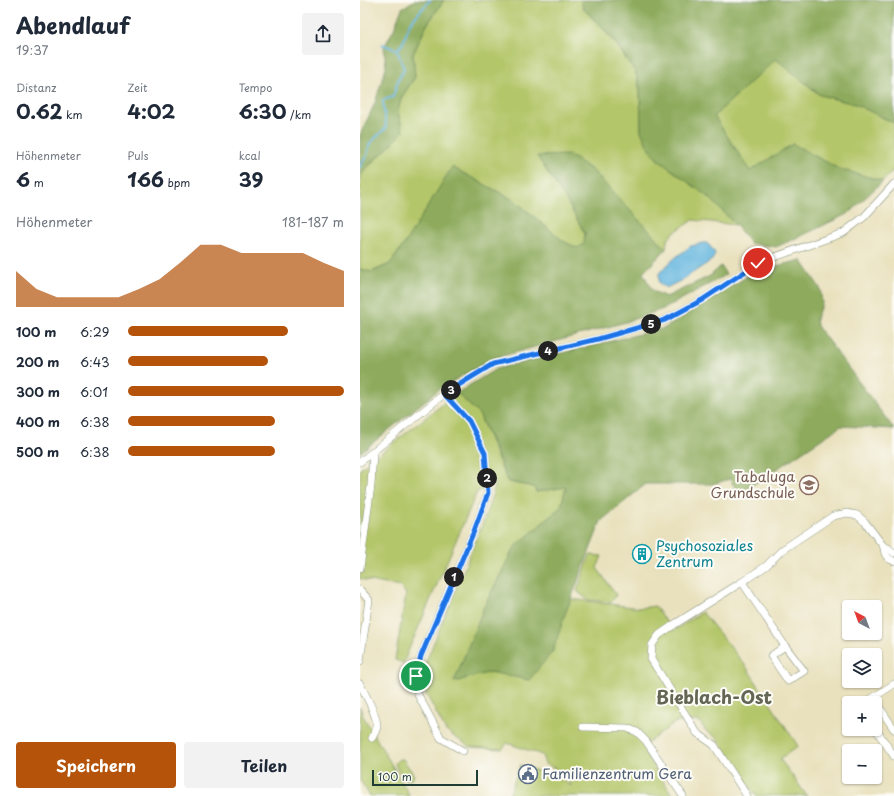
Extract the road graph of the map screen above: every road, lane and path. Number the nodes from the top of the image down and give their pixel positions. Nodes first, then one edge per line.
1 (894, 184) edge
2 (444, 394) junction
3 (373, 452) junction
4 (360, 462) edge
5 (884, 547) junction
6 (894, 553) edge
7 (894, 561) edge
8 (360, 568) edge
9 (742, 582) junction
10 (360, 590) edge
11 (785, 646) junction
12 (360, 661) edge
13 (360, 684) edge
14 (894, 684) edge
15 (876, 696) edge
16 (882, 711) edge
17 (583, 727) dead end
18 (894, 729) edge
19 (880, 736) edge
20 (372, 738) dead end
21 (463, 751) dead end
22 (894, 756) edge
23 (683, 796) edge
24 (747, 796) edge

1 - 2 street
2 - 3 street
2 - 21 street
3 - 4 street
3 - 8 street
5 - 6 street
5 - 7 street
5 - 9 street
9 - 11 street
9 - 24 street
10 - 12 street
11 - 11 street
13 - 20 street
14 - 15 street
16 - 18 street
17 - 23 street
19 - 22 street

